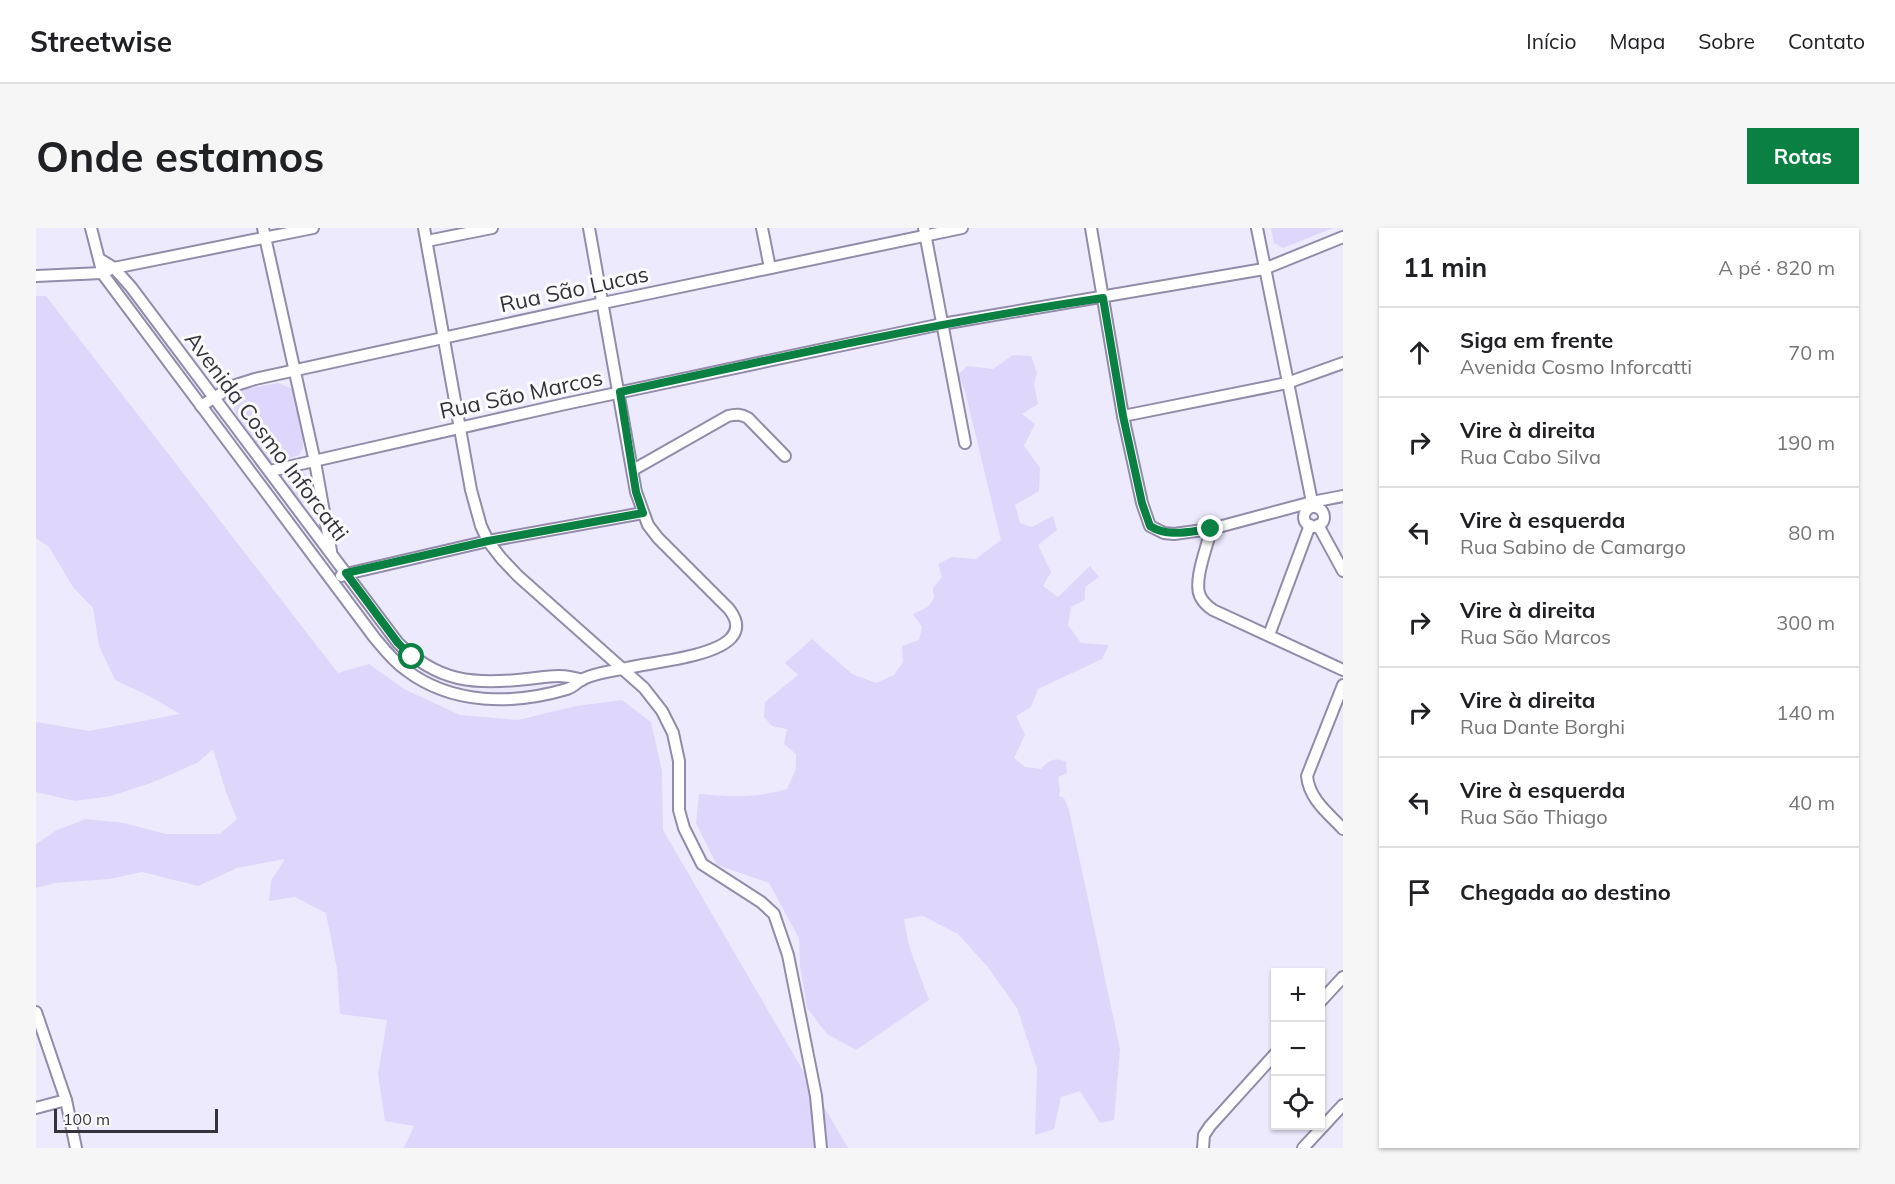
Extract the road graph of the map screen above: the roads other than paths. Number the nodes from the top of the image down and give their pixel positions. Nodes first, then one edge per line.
1 (91, 228) edge
2 (313, 228) edge
3 (424, 228) edge
4 (492, 228) edge
5 (589, 228) edge
6 (762, 228) edge
7 (962, 228) edge
8 (1091, 228) edge
9 (1257, 228) edge
10 (924, 232) edge
11 (264, 233) edge
12 (1343, 237) edge
13 (427, 241) junction
14 (101, 260) junction
15 (114, 268) junction
16 (770, 268) junction
17 (1264, 269) junction
18 (102, 273) junction
19 (36, 276) edge
20 (1103, 298) junction
21 (603, 303) junction
22 (942, 324) junction
23 (445, 338) junction
24 (1343, 363) edge
25 (295, 369) junction
26 (1287, 383) junction
27 (620, 392) junction
28 (214, 397) junction
29 (201, 406) junction
30 (1123, 416) junction
31 (460, 427) junction
32 (965, 443) dead end
33 (785, 456) dead end
34 (315, 462) junction
35 (633, 470) junction
36 (270, 471) junction
37 (1343, 496) edge
38 (1312, 504) junction
39 (643, 513) junction
40 (1314, 525) junction
41 (1211, 529) junction
42 (488, 541) junction
43 (332, 555) junction
44 (1343, 571) edge
45 (346, 573) junction
46 (332, 581) junction
47 (1269, 635) junction
48 (623, 669) junction
49 (1343, 670) edge
50 (582, 680) junction
51 (1343, 685) edge
52 (1343, 829) edge
53 (1343, 977) edge
54 (1325, 997) edge
55 (36, 1012) edge
56 (1271, 1057) edge
57 (66, 1100) junction
58 (1343, 1105) edge
59 (36, 1108) edge
60 (1203, 1144) edge
61 (76, 1148) edge
62 (821, 1148) edge
63 (1303, 1148) edge

1 - 14 street
2 - 11 street
3 - 13 street
4 - 13 street
5 - 21 street
6 - 16 street
7 - 10 street, Rua São Lucas
8 - 20 street
9 - 17 street
10 - 16 street, Rua São Lucas
10 - 22 street
11 - 15 street
11 - 25 street
12 - 17 street, Rua São Marcos
13 - 23 street
14 - 15 street, Avenida Cosmo Inforcatti
14 - 18 street
15 - 18 street
15 - 28 street, Avenida Cosmo Inforcatti
16 - 21 street, Rua São Lucas
17 - 20 street, Rua São Marcos
17 - 26 street
18 - 19 street
18 - 29 street, Avenida Cosmo Inforcatti
20 - 22 street, Rua São Marcos
20 - 30 street
21 - 23 street, Rua São Lucas
21 - 27 street
22 - 27 street, Rua São Marcos
22 - 32 street
23 - 25 street, Rua São Lucas
23 - 31 street
24 - 26 street
25 - 28 street, Rua São Lucas
25 - 34 street
26 - 30 street
26 - 38 street
27 - 31 street, Rua São Marcos
27 - 35 street
28 - 29 street, Rua São Lucas
28 - 36 street, Avenida Cosmo Inforcatti
29 - 46 street, Avenida Cosmo Inforcatti
30 - 41 street
31 - 34 street, Rua São Marcos
31 - 42 street
33 - 35 street
34 - 36 street, Rua São Marcos
34 - 43 street
35 - 39 street
36 - 43 street, Avenida Cosmo Inforcatti
37 - 38 street
38 - 40 street
38 - 41 street
39 - 42 street
39 - 48 street
40 - 44 street
40 - 47 street
41 - 47 street
42 - 45 street
42 - 48 street
43 - 45 street, Avenida Cosmo Inforcatti
45 - 46 street
45 - 50 street, Avenida Cosmo Inforcatti
46 - 50 street, Avenida Cosmo Inforcatti
47 - 49 street
48 - 50 street
48 - 62 street
51 - 52 street
53 - 54 street
55 - 57 street
56 - 60 street
57 - 59 street
57 - 61 street
58 - 63 street

